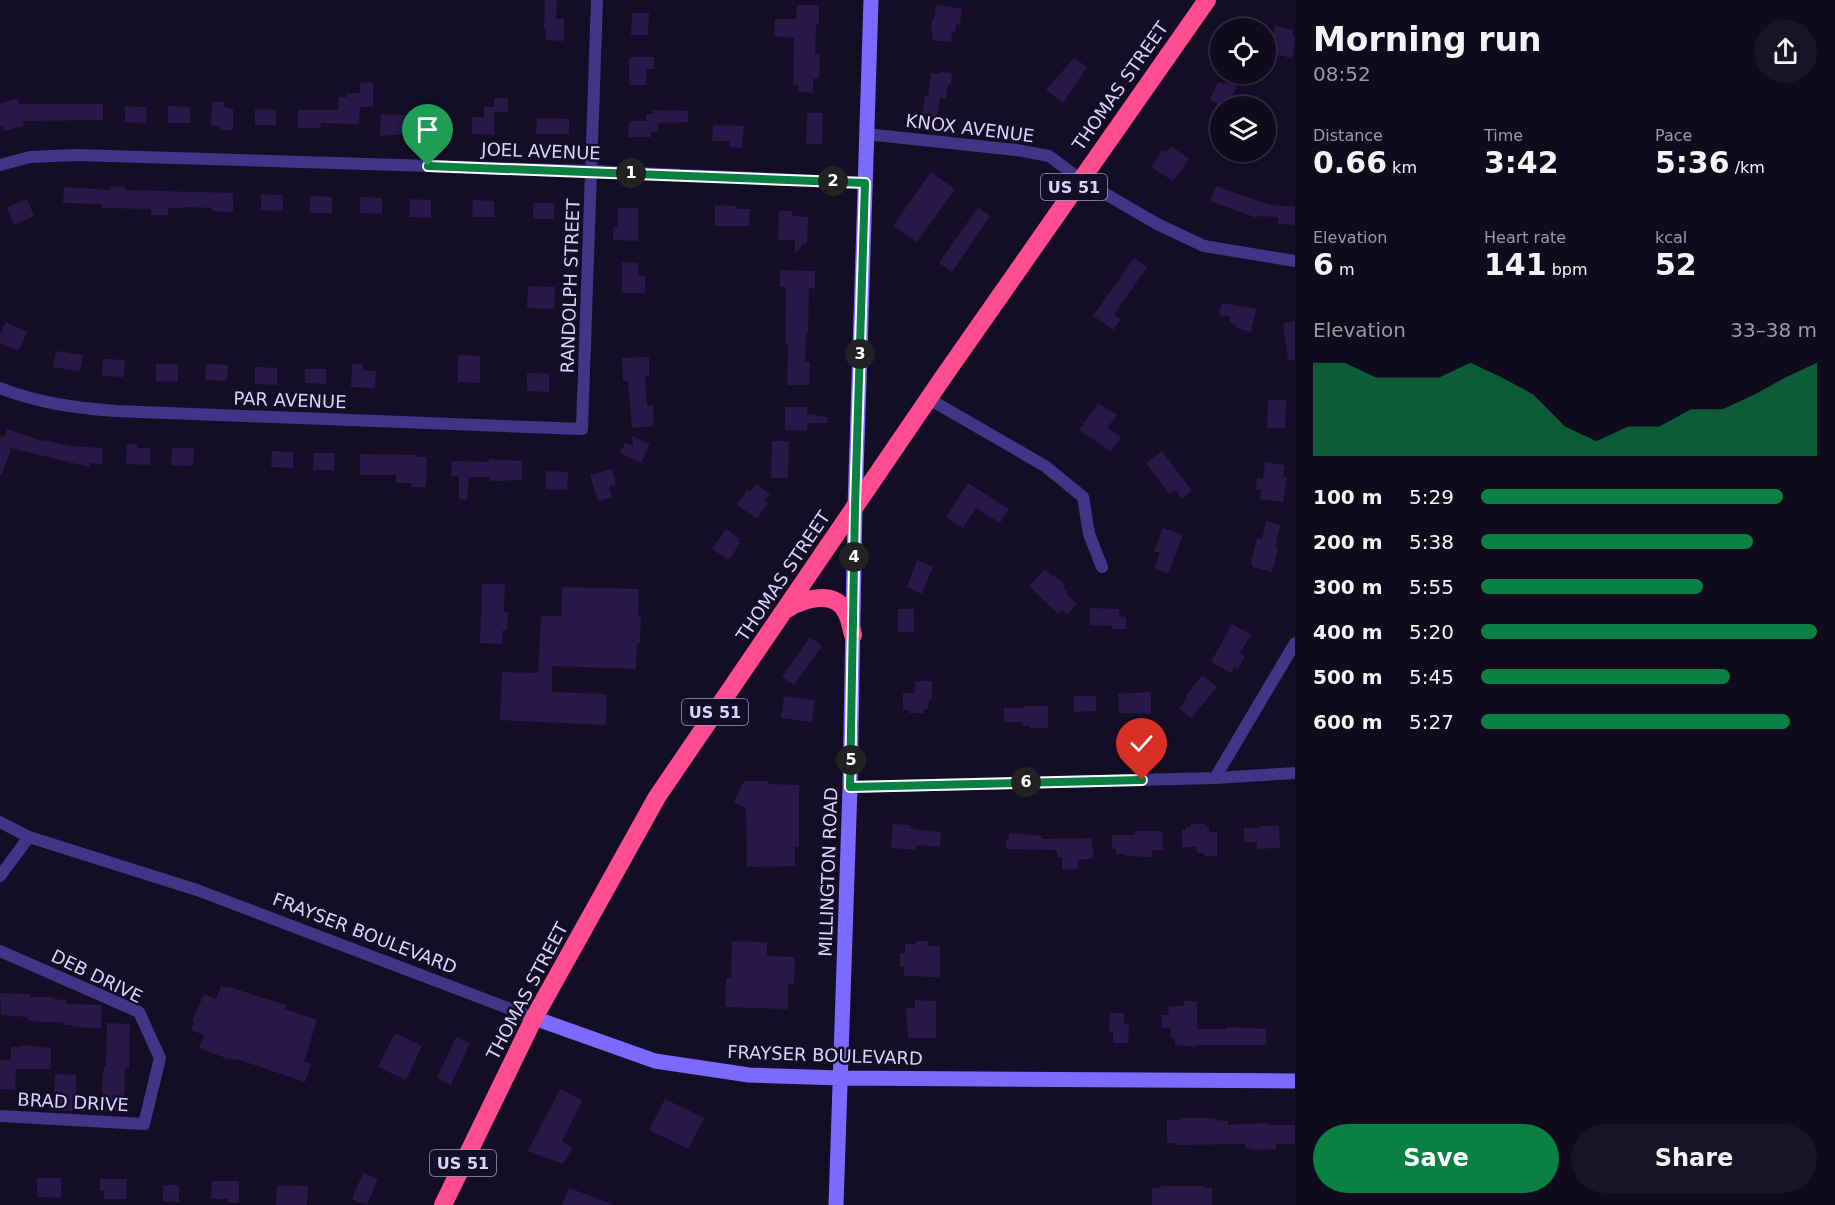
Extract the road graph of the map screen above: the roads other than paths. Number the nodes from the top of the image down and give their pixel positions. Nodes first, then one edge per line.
1 (597, 0) edge
2 (871, 0) edge
3 (1207, 0) edge
4 (866, 134) junction
5 (0, 165) edge
6 (592, 171) junction
7 (1080, 179) junction
8 (865, 183) junction
9 (1295, 261) edge
10 (0, 388) edge
11 (929, 399) junction
12 (582, 429) joint
13 (855, 507) junction
14 (1102, 567) dead end
15 (785, 610) junction
16 (853, 635) junction
17 (1295, 643) edge
18 (1295, 773) edge
19 (1215, 778) junction
20 (850, 787) junction
21 (0, 822) edge
22 (29, 837) junction
23 (0, 876) edge
24 (0, 951) edge
25 (534, 1018) junction
26 (840, 1078) junction
27 (1295, 1081) edge
28 (0, 1116) edge
29 (144, 1124) joint
30 (443, 1205) edge
31 (836, 1205) edge

1 - 6 street, RANDOLPH STREET
2 - 4 main road, MILLINGTON ROAD
3 - 7 highway, THOMAS STREET / US 51
4 - 7 street, KNOX AVENUE
4 - 8 main road, MILLINGTON ROAD
5 - 6 street, JOEL AVENUE
6 - 8 street, JOEL AVENUE
6 - 12 street, RANDOLPH STREET
7 - 9 street, KNOX AVENUE
7 - 11 highway, THOMAS STREET / US 51
8 - 13 main road, MILLINGTON ROAD
10 - 12 street, PAR AVENUE
11 - 13 highway, THOMAS STREET / US 51
11 - 14 street
13 - 15 highway, THOMAS STREET / US 51
13 - 16 main road, MILLINGTON ROAD
15 - 16 highway
15 - 25 highway, THOMAS STREET / US 51
16 - 20 main road, MILLINGTON ROAD
17 - 19 street
18 - 19 street
19 - 20 street
20 - 26 main road, MILLINGTON ROAD
21 - 22 street, FRAYSER BOULEVARD
22 - 23 street
22 - 25 street, FRAYSER BOULEVARD
24 - 29 street, DEB DRIVE
25 - 26 main road, FRAYSER BOULEVARD
25 - 30 highway, THOMAS STREET / US 51
26 - 27 main road, FRAYSER BOULEVARD
26 - 31 main road, MILLINGTON ROAD
28 - 29 street, BRAD DRIVE

